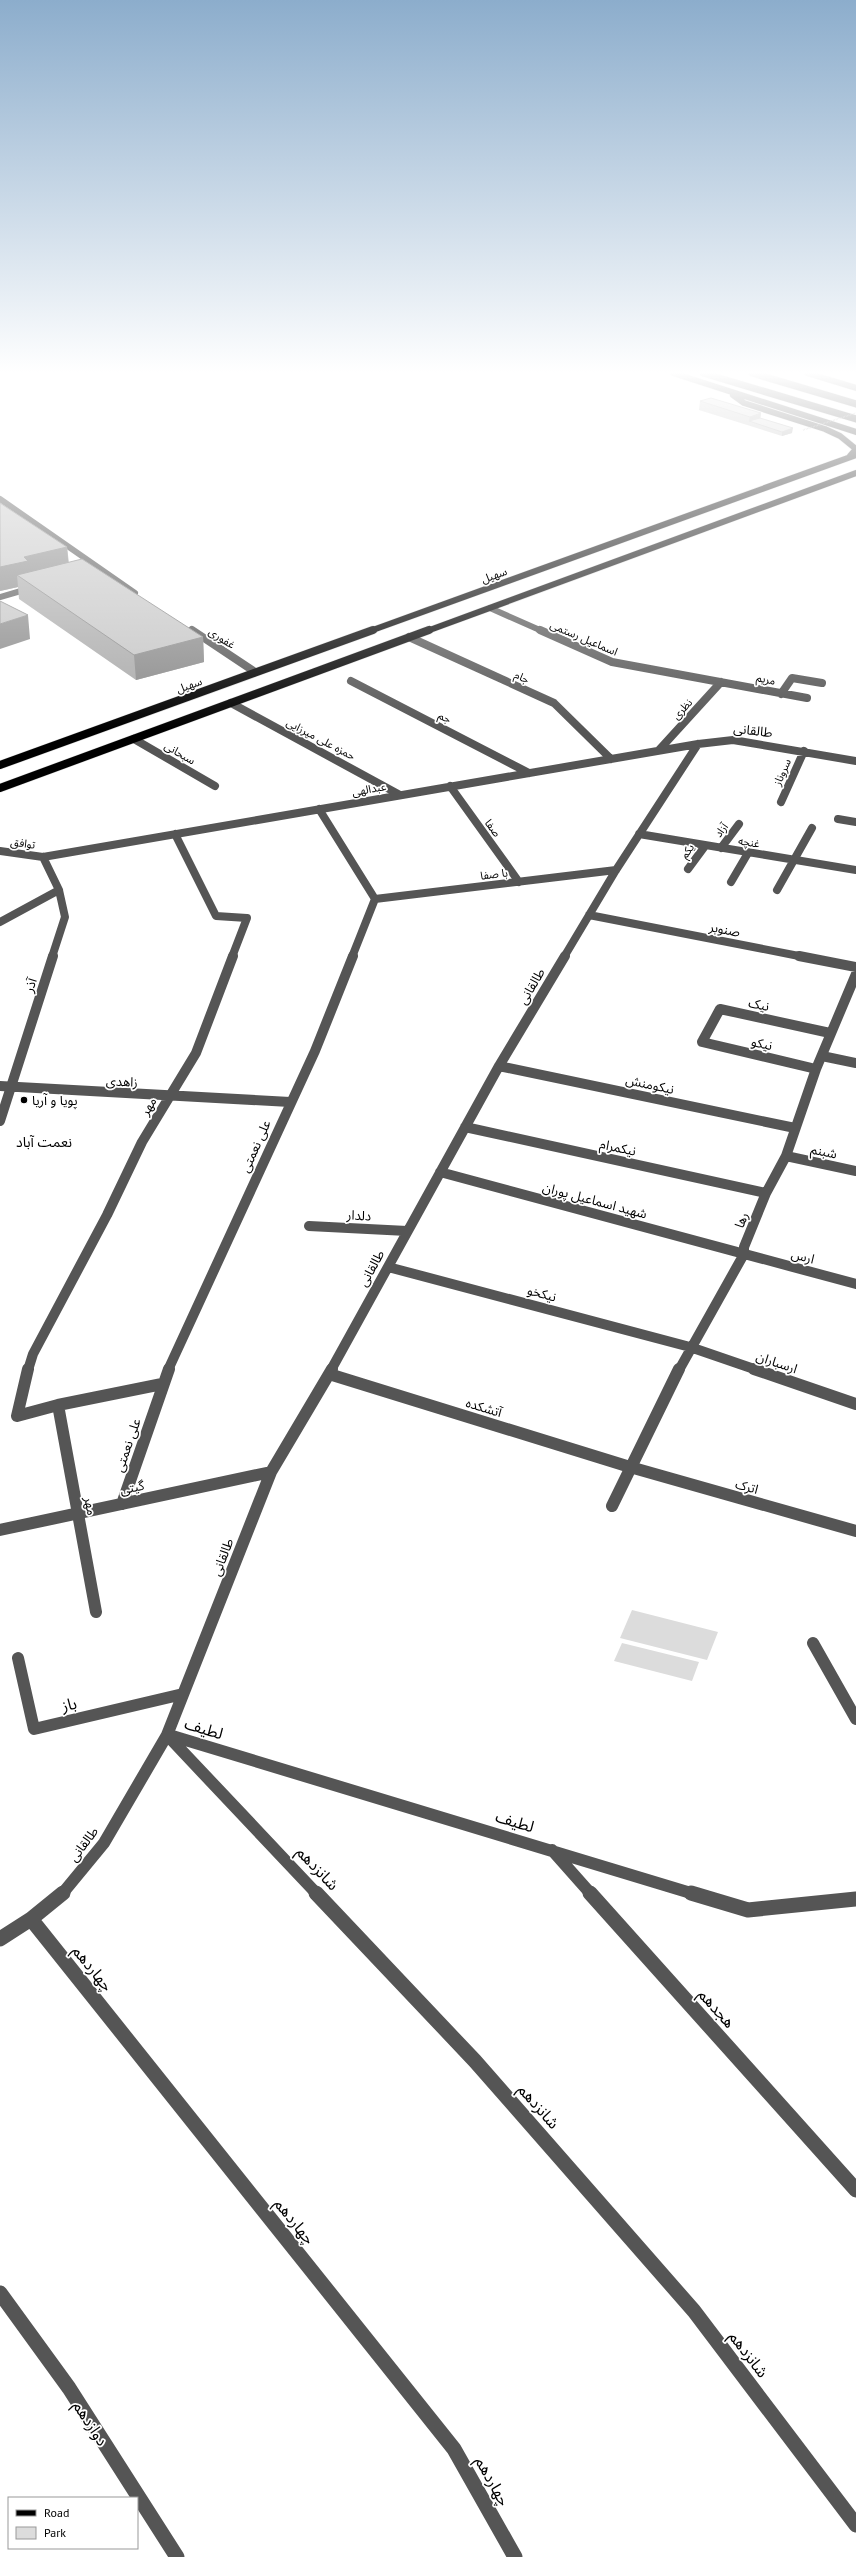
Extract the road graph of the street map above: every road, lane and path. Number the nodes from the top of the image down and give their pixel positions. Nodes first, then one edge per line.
1 (750, 492) edge
2 (804, 492) edge
3 (0, 499) edge
4 (35, 586) edge
5 (0, 597) edge
6 (144, 599) edge
7 (490, 608) junction
8 (183, 625) edge
9 (409, 638) junction
10 (255, 672) junction
11 (351, 681) dead end
12 (721, 682) junction
13 (822, 683) dead end
14 (781, 694) junction
15 (807, 698) dead end
16 (231, 703) junction
17 (134, 739) junction
18 (698, 744) junction
19 (659, 750) junction
20 (804, 751) junction
21 (611, 759) junction
22 (855, 759) edge
23 (0, 765) edge
24 (529, 773) junction
25 (215, 786) dead end
26 (450, 786) junction
27 (0, 788) edge
28 (400, 795) junction
29 (781, 802) dead end
30 (319, 809) junction
31 (838, 819) dead end
32 (856, 822) edge
33 (739, 824) dead end
34 (812, 828) dead end
35 (175, 834) junction
36 (639, 834) junction
37 (704, 846) junction
38 (721, 848) junction
39 (0, 851) edge
40 (748, 853) junction
41 (43, 857) junction
42 (794, 860) junction
43 (688, 869) dead end
44 (616, 870) junction
45 (856, 870) edge
46 (518, 882) junction
47 (731, 882) dead end
48 (59, 890) junction
49 (777, 890) dead end
50 (375, 899) junction
51 (589, 915) junction
52 (0, 922) edge
53 (856, 967) edge
54 (856, 974) edge
55 (830, 1032) junction
56 (702, 1042) joint
57 (822, 1056) junction
58 (856, 1063) edge
59 (499, 1066) junction
60 (816, 1069) junction
61 (0, 1086) edge
62 (11, 1087) junction
63 (170, 1096) junction
64 (290, 1102) junction
65 (0, 1121) edge
66 (465, 1127) junction
67 (795, 1128) junction
68 (786, 1156) junction
69 (856, 1171) edge
70 (440, 1172) junction
71 (766, 1193) junction
72 (309, 1226) dead end
73 (407, 1231) junction
74 (744, 1254) junction
75 (388, 1267) junction
76 (856, 1284) edge
77 (690, 1347) junction
78 (329, 1374) junction
79 (162, 1384) junction
80 (856, 1404) edge
81 (58, 1405) junction
82 (630, 1467) junction
83 (271, 1472) junction
84 (122, 1504) junction
85 (612, 1506) dead end
86 (78, 1513) junction
87 (0, 1530) edge
88 (856, 1531) edge
89 (96, 1612) dead end
90 (813, 1644) dead end
91 (18, 1658) dead end
92 (183, 1694) junction
93 (856, 1719) edge
94 (167, 1735) junction
95 (552, 1850) junction
96 (856, 1899) edge
97 (31, 1919) junction
98 (0, 1940) edge
99 (856, 2190) edge
100 (0, 2293) edge
101 (856, 2525) edge
102 (177, 2557) edge
103 (515, 2557) edge

1 - 10 main road, سهیل
2 - 7 main road
3 - 6 street
4 - 5 street
7 - 9 main road
7 - 12 street, اسماعیل رستمی
8 - 10 street, غفوری
9 - 16 main road
9 - 21 street, جام
10 - 23 main road, سهیل
11 - 24 street, جم
12 - 14 street, مریم
12 - 19 street, نظری
13 - 14 street
14 - 15 street, مریم
16 - 17 main road
16 - 28 street, حمزه علی میرزایی
17 - 25 street, سبحانی
17 - 27 main road
18 - 19 street, عبدالهی
18 - 20 street, طالقانی
18 - 36 street, طالقانی
19 - 21 street, عبدالهی
20 - 22 street, طالقانی
20 - 29 street, سروناز
21 - 24 street, عبدالهی
24 - 26 street, عبدالهی
26 - 28 street, عبدالهی
26 - 46 street, صفا
28 - 30 street, عبدالهی
30 - 35 street, عبدالهی
30 - 50 street
31 - 32 street
33 - 38 street, آزاد
34 - 42 street
35 - 41 street, عبدالهی
35 - 63 street, مهر
36 - 37 street, غنچه
36 - 44 street, طالقانی
37 - 38 street, غنچه
37 - 43 street, یکم
38 - 40 street, غنچه
39 - 41 street, توافق
40 - 42 street, غنچه
40 - 47 street
41 - 48 street, آذر
42 - 45 street, غنچه
42 - 49 street
44 - 46 street, با صفا
44 - 51 street, طالقانی
46 - 50 street, با صفا
48 - 52 street
48 - 62 street, آذر
50 - 64 street, علی نعمتی
51 - 53 street, صنوبر
51 - 59 street, طالقانی
54 - 55 street, رها
55 - 56 street, نیک
55 - 57 street, رها
56 - 60 street, نیکو
57 - 58 street
57 - 60 street, رها
59 - 66 street, طالقانی
59 - 67 street, نیکومنش
60 - 67 street, رها
61 - 62 street, زاهدی
62 - 63 street, زاهدی
62 - 65 street, آذر
63 - 64 street, زاهدی
63 - 81 street, مهر
64 - 79 street, علی نعمتی
66 - 70 street, طالقانی
66 - 71 street, نیکمرام
67 - 68 street, رها
68 - 69 street, شبنم
68 - 71 street, رها
70 - 73 street, طالقانی
70 - 74 street, شهید اسماعیل پوران
71 - 74 street, رها
72 - 73 street, دلدار
73 - 75 street, طالقانی
74 - 76 street, ارس
74 - 77 street, رها
75 - 77 street, نیکخو
75 - 78 street, طالقانی
77 - 80 street, ارسباران
77 - 82 street, رها
78 - 82 street, آتشکده
78 - 83 street, طالقانی
79 - 81 street
79 - 84 street, علی نعمتی
81 - 86 street, مهر
82 - 85 street, رها
82 - 88 street, اترک
83 - 84 street, گیتی
83 - 92 street, طالقانی
84 - 86 street, گیتی
86 - 87 street, گیتی
86 - 89 street, مهر
90 - 93 street
91 - 92 street, باز
92 - 94 street, طالقانی
94 - 95 street, لطیف
94 - 97 street, طالقانی
94 - 101 street, شانزدهم
95 - 96 street, لطیف
95 - 99 street, هجدهم
97 - 98 street, طالقانی
97 - 103 street, چهاردهم
100 - 102 street, دوازدهم

